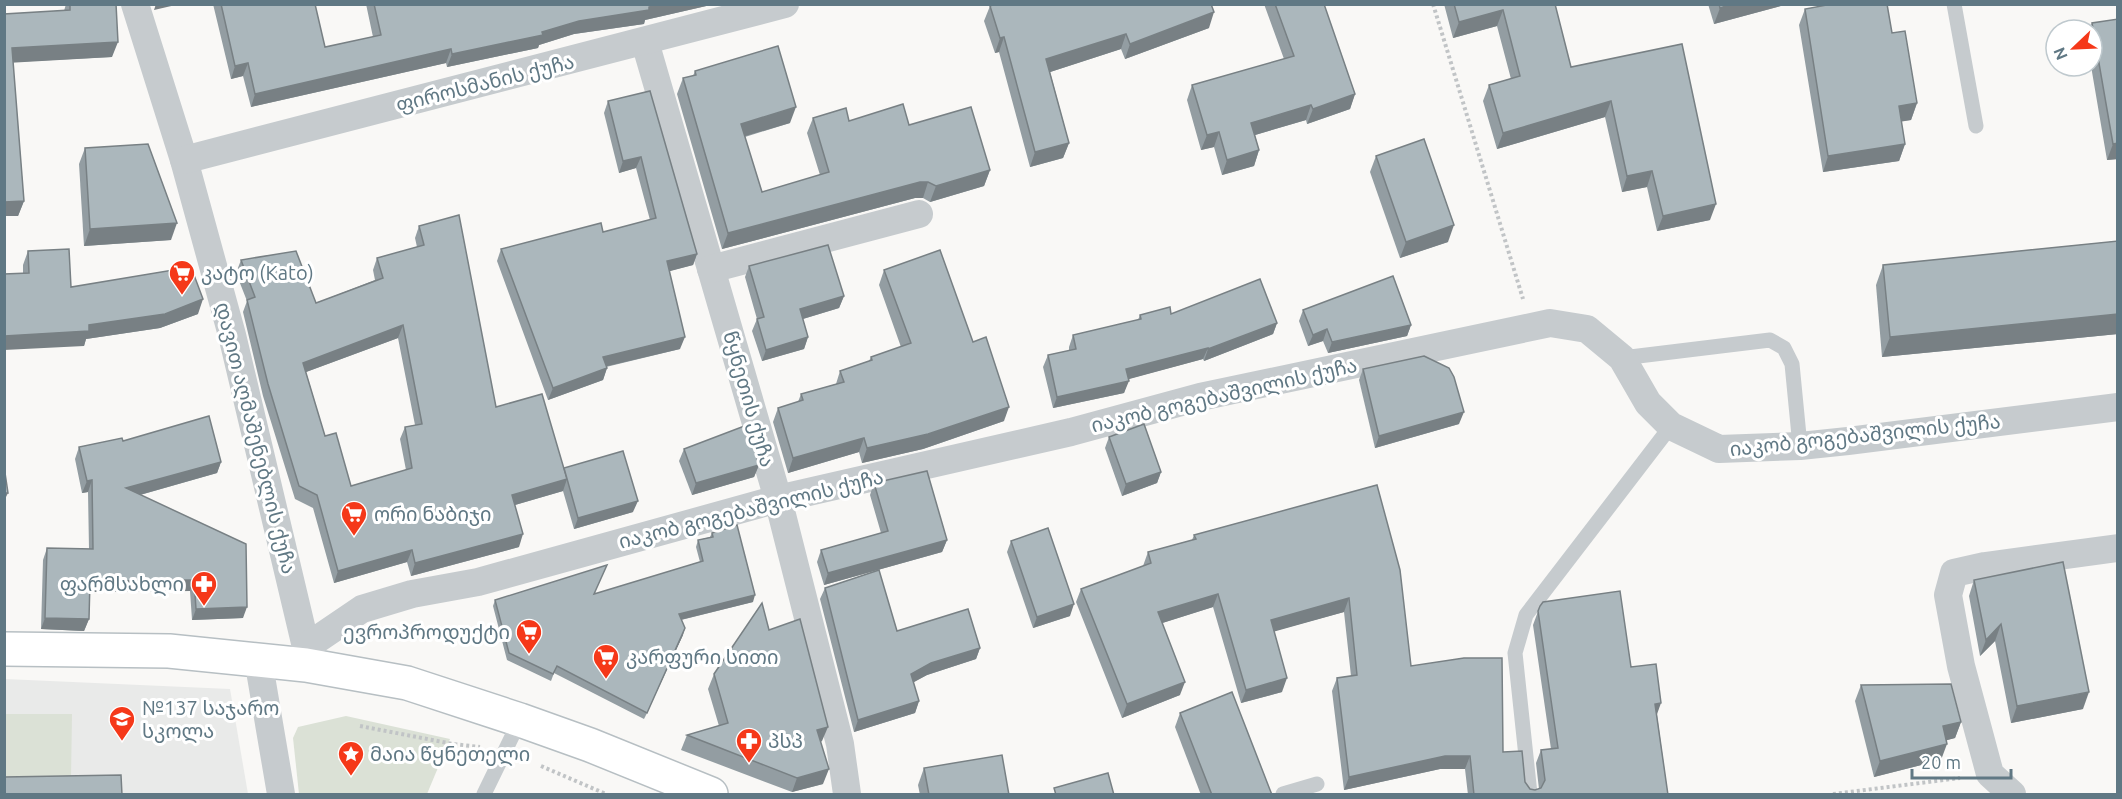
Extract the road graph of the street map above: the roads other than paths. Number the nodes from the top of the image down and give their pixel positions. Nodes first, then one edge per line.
1 (135, 4) edge
2 (785, 4) edge
3 (1954, 4) edge
4 (645, 42) junction
5 (1976, 126) dead end
6 (184, 160) junction
7 (919, 214) dead end
8 (711, 269) junction
9 (1622, 358) junction
10 (2118, 406) edge
11 (1671, 426) junction
12 (1800, 446) junction
13 (778, 499) junction
14 (2118, 548) edge
15 (4, 649) edge
16 (306, 656) junction
17 (258, 659) junction
18 (520, 720) junction
19 (1317, 784) dead end
20 (281, 795) edge
21 (484, 795) edge
22 (711, 795) edge
23 (847, 795) edge
24 (1283, 795) edge
25 (1530, 795) edge
26 (2012, 795) edge

1 - 6 street, დავით აღმაშენებლის ქუჩა
2 - 4 street, ფიროსმანის ქუჩა
3 - 5 lane
4 - 6 street, ფიროსმანის ქუჩა
4 - 8 street, წყნეთის ქუჩა
6 - 16 street, დავით აღმაშენებლის ქუჩა
7 - 8 street
8 - 13 street, წყნეთის ქუჩა
9 - 11 street, იაკობ გოგებაშვილის ქუჩა
9 - 12 lane
9 - 13 street, იაკობ გოგებაშვილის ქუჩა
10 - 12 street, იაკობ გოგებაშვილის ქუჩა
11 - 12 street, იაკობ გოგებაშვილის ქუჩა
11 - 25 lane
13 - 16 street, იაკობ გოგებაშვილის ქუჩა
13 - 23 street, წყნეთის ქუჩა
14 - 26 street
15 - 17 main road
16 - 17 main road
16 - 18 main road
17 - 20 street
18 - 21 lane
18 - 22 main road
19 - 24 lane

